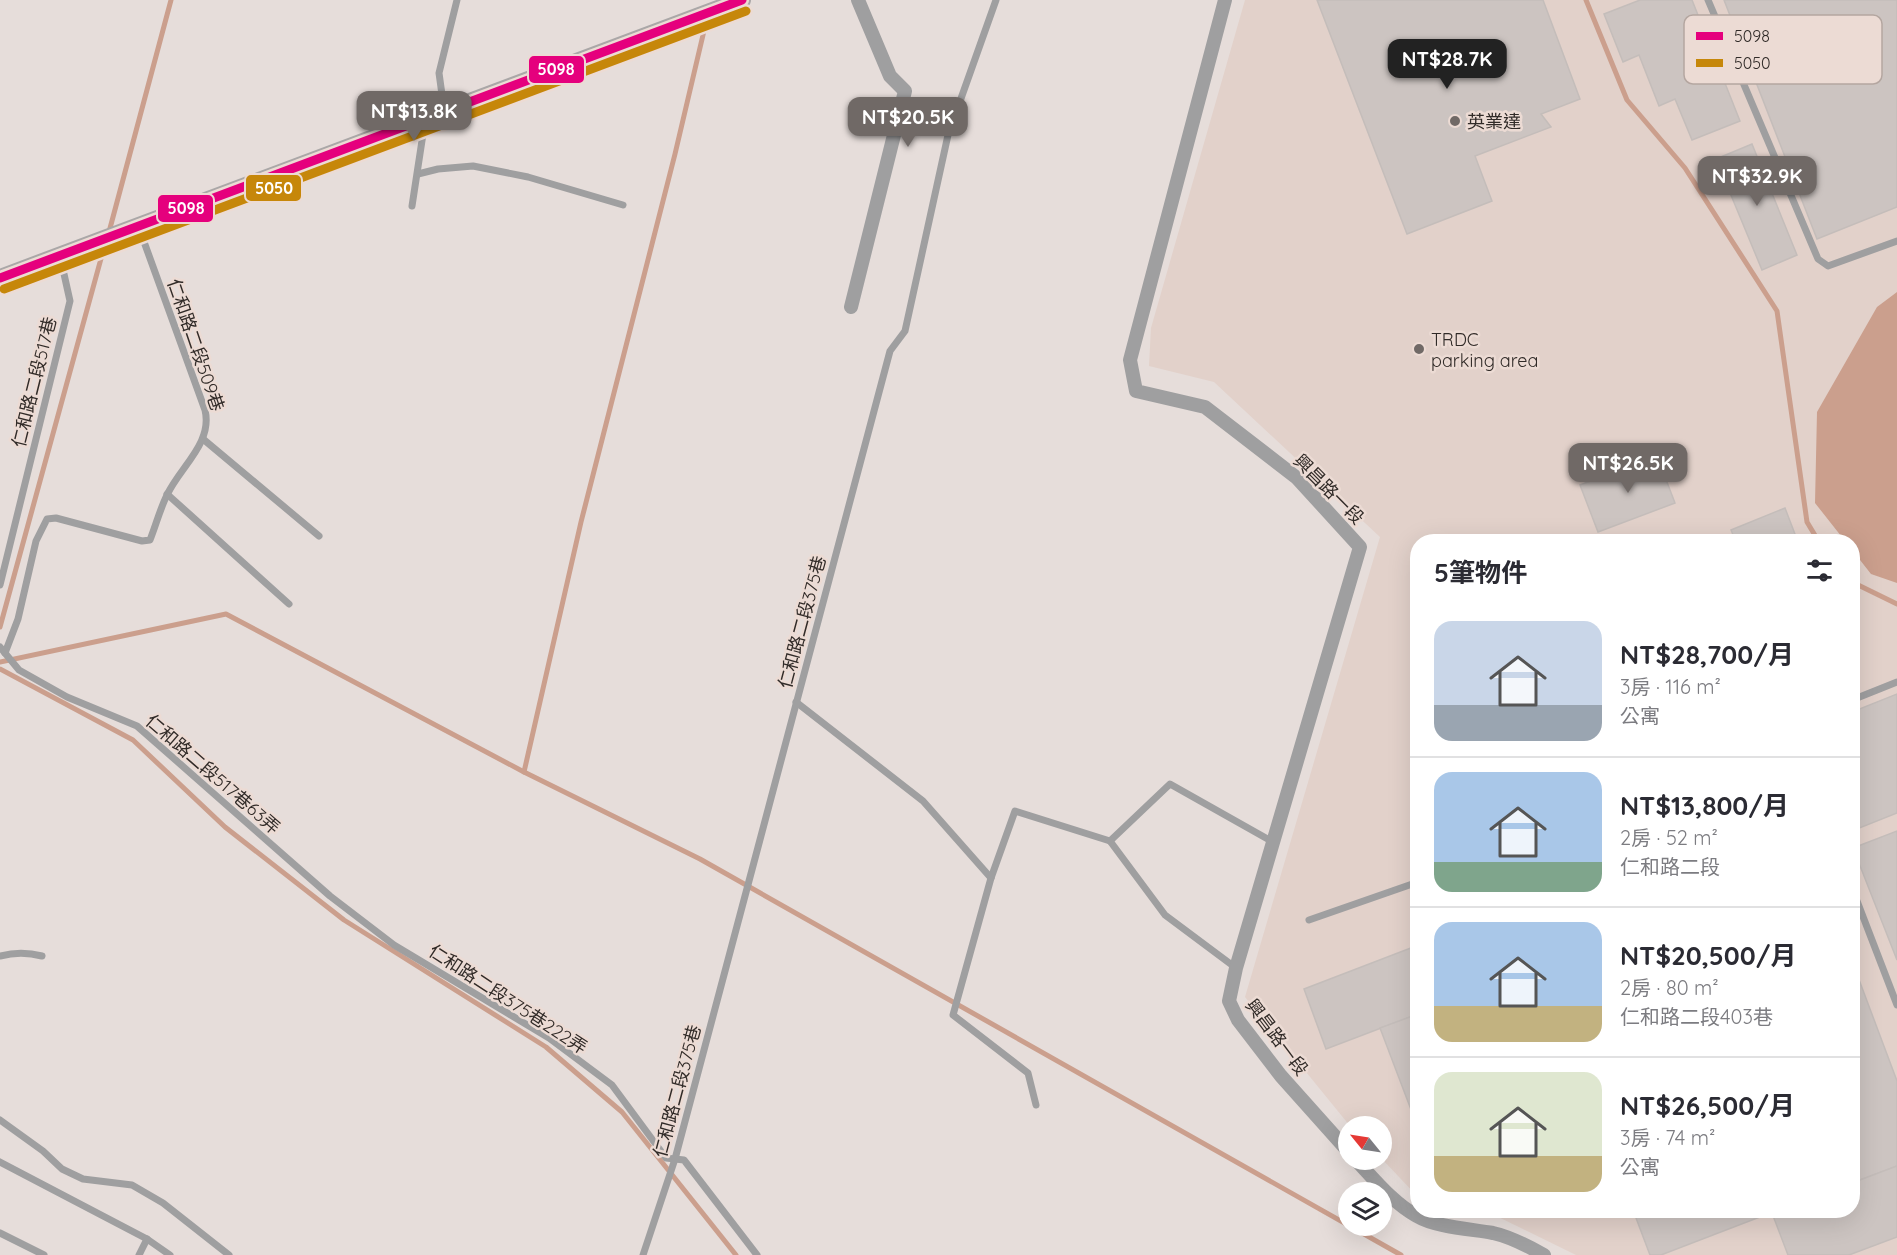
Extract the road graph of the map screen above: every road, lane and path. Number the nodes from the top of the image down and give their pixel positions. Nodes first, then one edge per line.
1 (456, 0) edge
2 (742, 0) edge
3 (858, 0) edge
4 (996, 0) edge
5 (1225, 0) edge
6 (1708, 0) edge
7 (1714, 15) edge
8 (1744, 84) edge
9 (444, 112) junction
10 (426, 119) junction
11 (418, 174) junction
12 (623, 205) dead end
13 (412, 206) dead end
14 (138, 226) junction
15 (1897, 241) edge
16 (60, 256) junction
17 (0, 278) edge
18 (851, 307) dead end
19 (203, 439) junction
20 (167, 494) junction
21 (318, 536) dead end
22 (0, 585) edge
23 (289, 604) dead end
24 (2, 650) edge
25 (1897, 682) edge
26 (1860, 697) edge
27 (796, 702) junction
28 (1110, 841) junction
29 (1273, 842) junction
30 (990, 878) junction
31 (1410, 885) edge
32 (1860, 909) edge
33 (1309, 920) dead end
34 (394, 945) joint
35 (0, 956) edge
36 (42, 956) dead end
37 (1236, 968) junction
38 (1897, 1005) edge
39 (1036, 1104) dead end
40 (0, 1120) edge
41 (1338, 1140) edge
42 (0, 1162) edge
43 (674, 1162) junction
44 (1365, 1170) edge
45 (1410, 1211) edge
46 (1421, 1218) edge
47 (0, 1233) edge
48 (147, 1239) junction
49 (44, 1255) edge
50 (140, 1255) edge
51 (170, 1255) edge
52 (229, 1255) edge
53 (643, 1255) edge
54 (756, 1255) edge
55 (1544, 1255) edge

1 - 9 lane
2 - 9 main road
3 - 18 street
4 - 27 lane, 仁和路二段375巷
5 - 29 street, 興昌路一段
6 - 7 lane
8 - 15 lane
9 - 10 main road
10 - 11 lane
10 - 14 main road
11 - 12 lane
11 - 13 lane
14 - 16 main road
14 - 19 lane, 仁和路二段509巷
16 - 17 main road
16 - 22 lane, 仁和路二段517巷
19 - 20 lane, 仁和路二段509巷
19 - 21 lane
20 - 23 lane
20 - 24 lane, 仁和路二段509巷
24 - 34 lane, 仁和路二段517巷63弄
25 - 26 lane
27 - 30 lane
27 - 43 lane, 仁和路二段375巷
28 - 29 lane
28 - 30 lane
28 - 37 lane
29 - 37 street, 興昌路一段
30 - 39 lane
31 - 33 lane
32 - 38 lane
34 - 43 lane, 仁和路二段375巷222弄
35 - 36 lane
37 - 41 street, 興昌路一段
40 - 52 lane
42 - 48 lane
43 - 53 lane, 仁和路二段375巷
43 - 54 lane, 仁和路二段375巷222弄
44 - 45 street
46 - 55 street
47 - 49 lane
48 - 50 lane
48 - 51 lane

